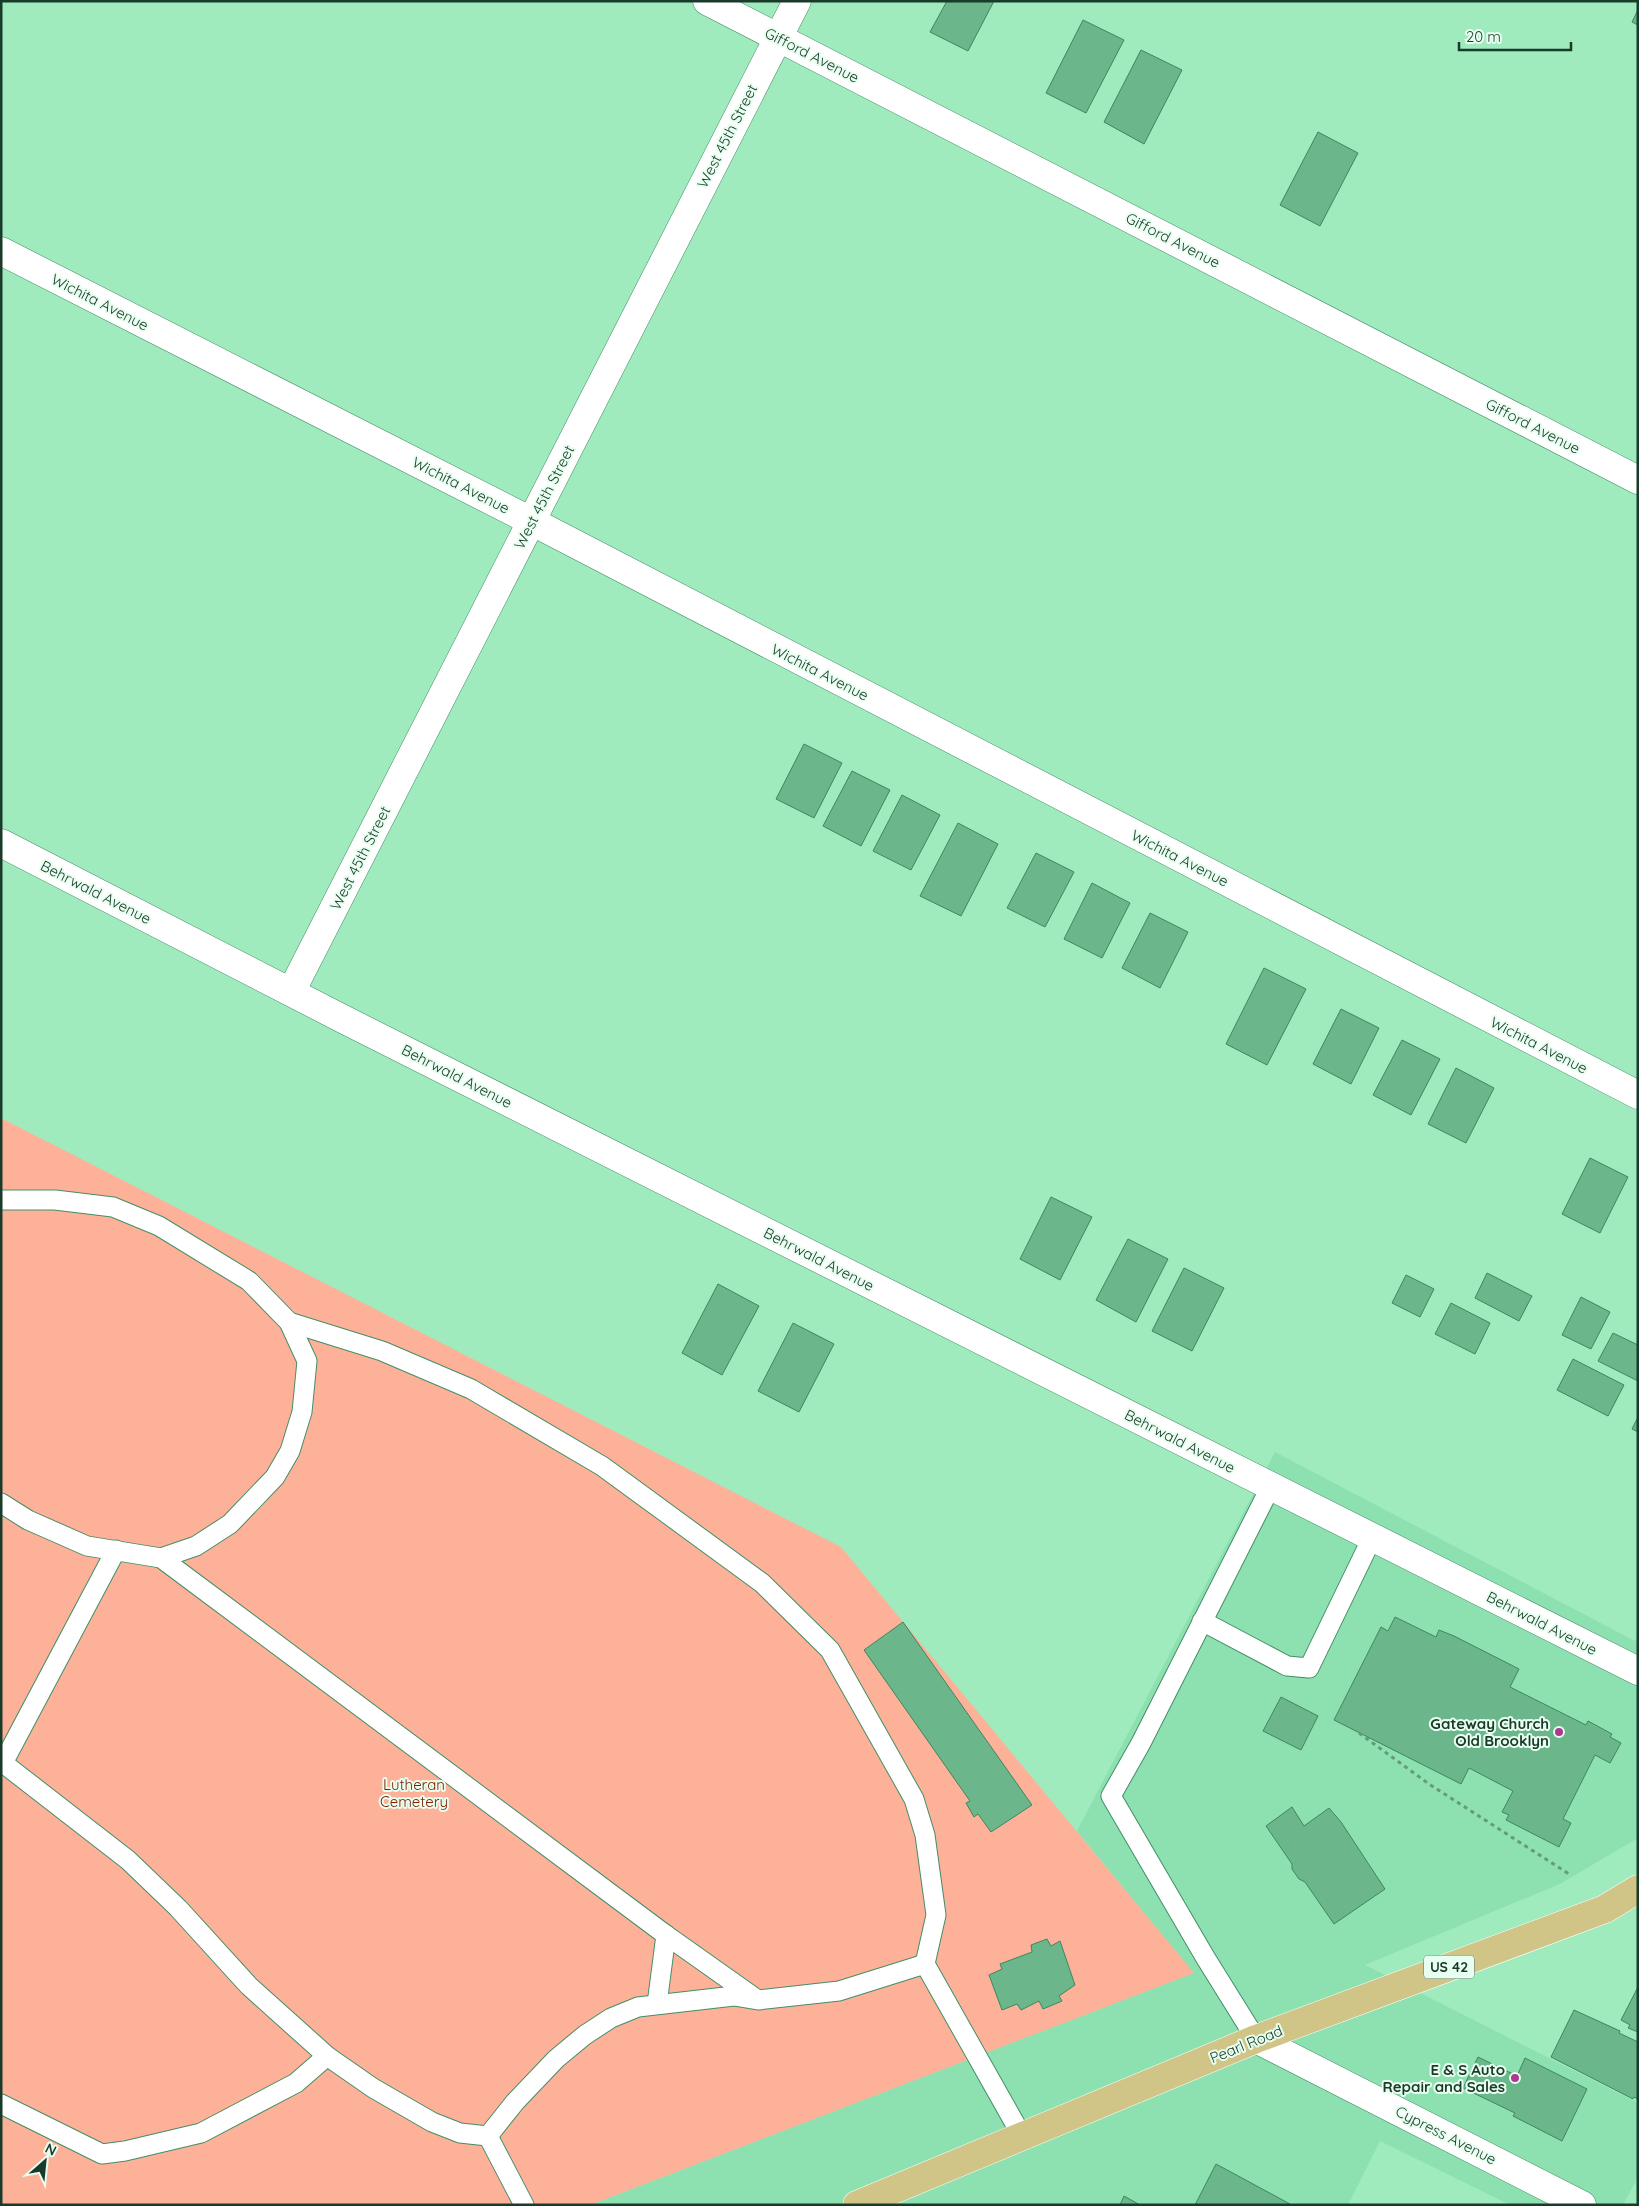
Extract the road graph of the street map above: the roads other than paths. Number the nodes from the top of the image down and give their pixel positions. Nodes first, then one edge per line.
1 (707, 1) edge
2 (796, 1) edge
3 (778, 37) junction
4 (1, 251) edge
5 (1638, 480) edge
6 (531, 521) junction
7 (1, 843) edge
8 (291, 992) junction
9 (1638, 1096) edge
10 (1, 1200) edge
11 (289, 1322) junction
12 (1271, 1486) junction
13 (1, 1504) edge
14 (1372, 1538) junction
15 (116, 1550) junction
16 (161, 1558) junction
17 (1202, 1621) junction
18 (1638, 1671) edge
19 (2, 1763) edge
20 (1638, 1889) edge
21 (666, 1935) junction
22 (925, 1964) junction
23 (758, 2000) junction
24 (657, 2004) junction
25 (1256, 2039) junction
26 (327, 2056) junction
27 (1, 2104) edge
28 (488, 2136) junction
29 (1022, 2136) junction
30 (524, 2205) edge
31 (857, 2205) edge
32 (1582, 2205) edge

1 - 3 street, Gifford Avenue
2 - 3 street, West 45th Street
3 - 5 street, Gifford Avenue
3 - 6 street, West 45th Street
4 - 6 street, Wichita Avenue
6 - 8 street, West 45th Street
6 - 9 street, Wichita Avenue
7 - 8 street, Behrwald Avenue
8 - 12 street, Behrwald Avenue
10 - 11 lane
11 - 16 lane
11 - 22 lane
12 - 14 street, Behrwald Avenue
12 - 17 lane
13 - 15 lane
14 - 17 lane
14 - 18 street, Behrwald Avenue
15 - 16 lane
15 - 19 lane
16 - 21 lane
17 - 25 lane
19 - 26 lane
20 - 25 main road, Pearl Road / US 42
21 - 23 lane
21 - 24 lane
22 - 23 lane
22 - 29 lane
23 - 24 lane
24 - 28 lane
25 - 29 main road, Pearl Road / US 42
25 - 32 street, Cypress Avenue
26 - 27 lane
26 - 28 lane
28 - 30 lane
29 - 31 main road, Pearl Road / US 42

